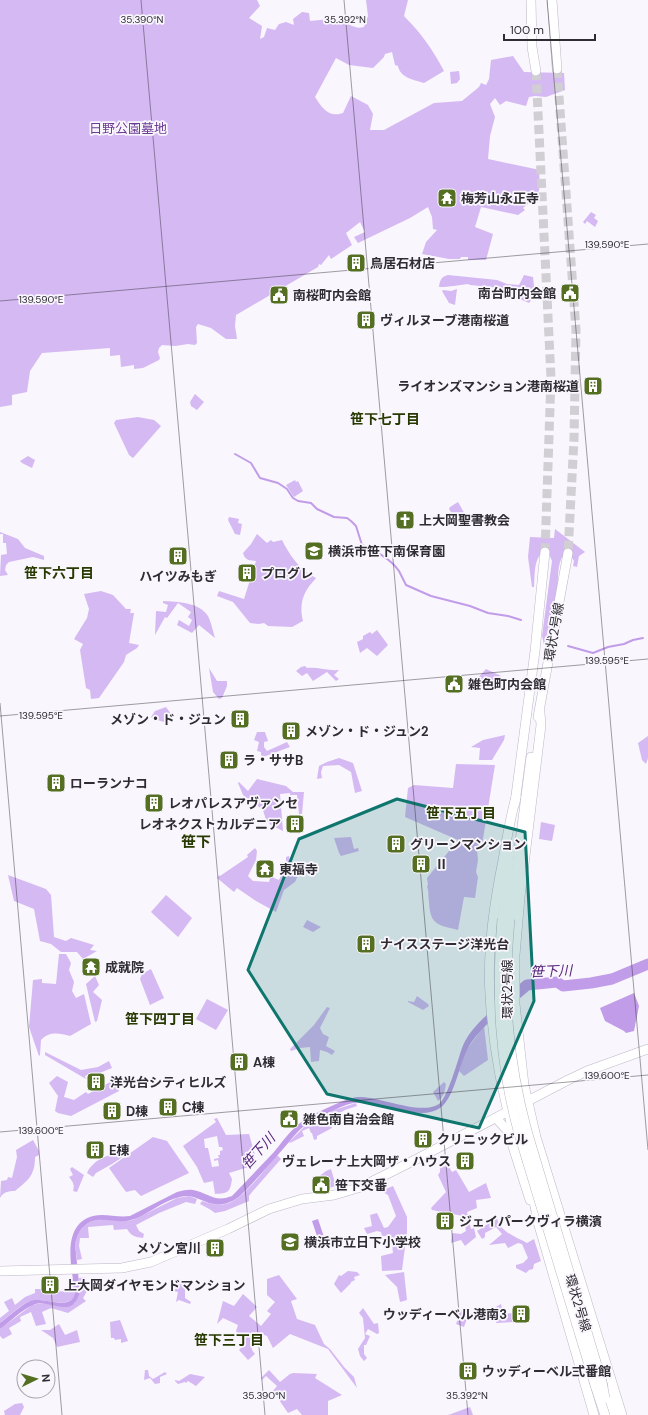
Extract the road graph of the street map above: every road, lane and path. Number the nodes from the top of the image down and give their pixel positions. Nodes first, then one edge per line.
1 (531, 0) edge
2 (536, 0) edge
3 (552, 0) edge
4 (558, 0) edge
5 (545, 552) tunnel mouth
6 (568, 553) tunnel mouth
7 (540, 713) junction
8 (516, 797) junction
9 (506, 919) junction
10 (520, 1046) junction
11 (648, 1049) edge
12 (528, 1102) junction
13 (509, 1112) junction
14 (496, 1118) junction
15 (538, 1222) junction
16 (0, 1271) edge
17 (598, 1384) junction
18 (594, 1415) edge
19 (601, 1415) edge
20 (606, 1415) edge
21 (610, 1415) edge
22 (615, 1415) edge
23 (622, 1415) edge

1 - 2 main road
3 - 4 main road
5 - 8 main road, 環状2号線
6 - 7 main road, 環状2号線
7 - 9 main road, 環状2号線
7 - 10 main road
8 - 9 main road, 環状2号線
8 - 13 main road, 環状2号線
9 - 17 main road, 環状2号線, bridge
10 - 12 main road, 環状2号線
10 - 13 main road
11 - 12 main road
12 - 13 main road
12 - 23 main road, 環状2号線
13 - 14 main road
13 - 15 main road, 環状2号線
14 - 15 main road
14 - 16 main road
15 - 18 main road, 環状2号線
17 - 19 main road, bridge
17 - 20 main road, 環状2号線, bridge
17 - 21 main road, 環状2号線, bridge
17 - 22 main road, bridge

